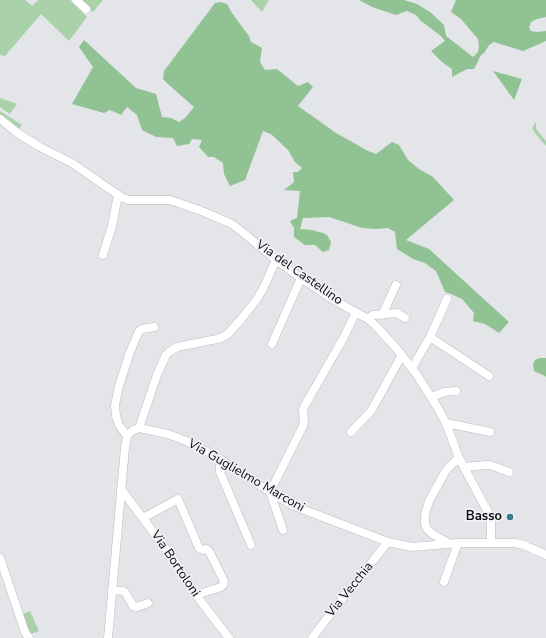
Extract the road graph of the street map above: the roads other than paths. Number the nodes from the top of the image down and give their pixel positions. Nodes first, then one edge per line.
1 (76, 0) edge
2 (86, 9) dead end
3 (0, 119) edge
4 (118, 195) junction
5 (103, 255) dead end
6 (276, 260) junction
7 (301, 278) junction
8 (396, 285) dead end
9 (447, 299) dead end
10 (356, 312) junction
11 (382, 315) junction
12 (405, 318) dead end
13 (368, 319) junction
14 (154, 327) dead end
15 (430, 337) junction
16 (272, 344) dead end
17 (402, 356) junction
18 (412, 368) junction
19 (489, 376) dead end
20 (456, 391) dead end
21 (432, 397) junction
22 (446, 423) junction
23 (139, 428) junction
24 (352, 432) dead end
25 (490, 432) dead end
26 (128, 436) junction
27 (459, 458) junction
28 (221, 460) junction
29 (464, 467) junction
30 (509, 472) dead end
31 (121, 489) junction
32 (270, 492) junction
33 (143, 518) junction
34 (283, 530) dead end
35 (388, 542) junction
36 (493, 542) junction
37 (448, 543) junction
38 (458, 543) junction
39 (251, 545) dead end
40 (546, 555) edge
41 (0, 558) edge
42 (444, 582) dead end
43 (112, 590) junction
44 (196, 595) junction
45 (148, 603) dead end
46 (29, 638) edge
47 (108, 638) edge
48 (229, 638) edge
49 (312, 638) edge

1 - 2 street
3 - 4 street, Via del Castellino
4 - 5 street
4 - 6 street, Via del Castellino
6 - 7 street, Via del Castellino
6 - 23 street
7 - 10 street, Via del Castellino
7 - 16 street
8 - 11 street
9 - 15 street
10 - 13 street, Via del Castellino
10 - 32 street
11 - 12 street
11 - 13 street
13 - 17 street, Via del Castellino
14 - 26 street
15 - 18 street
15 - 19 street
17 - 18 street, Via del Castellino
17 - 24 street
18 - 21 street, Via del Castellino
20 - 21 street
21 - 22 street, Via del Castellino
22 - 25 street
22 - 27 street, Via del Castellino
23 - 26 street
23 - 28 street, Via Guglielmo Marconi
26 - 31 street
27 - 29 street, Via del Castellino
27 - 37 street
28 - 32 street, Via Guglielmo Marconi
28 - 39 street
29 - 30 street
29 - 36 street, Via del Castellino
31 - 33 street, Via Bortoloni
31 - 43 street
32 - 34 street
32 - 35 street, Via Guglielmo Marconi
33 - 44 street, Via Bortoloni
33 - 44 street
35 - 37 street, Via Guglielmo Marconi
35 - 49 street, Via Vecchia
36 - 38 street, Via Guglielmo Marconi
36 - 40 street, Via Guglielmo Marconi
37 - 38 street, Via Guglielmo Marconi
38 - 42 street
41 - 46 street
43 - 45 street
43 - 47 street
44 - 48 street, Via Bortoloni

